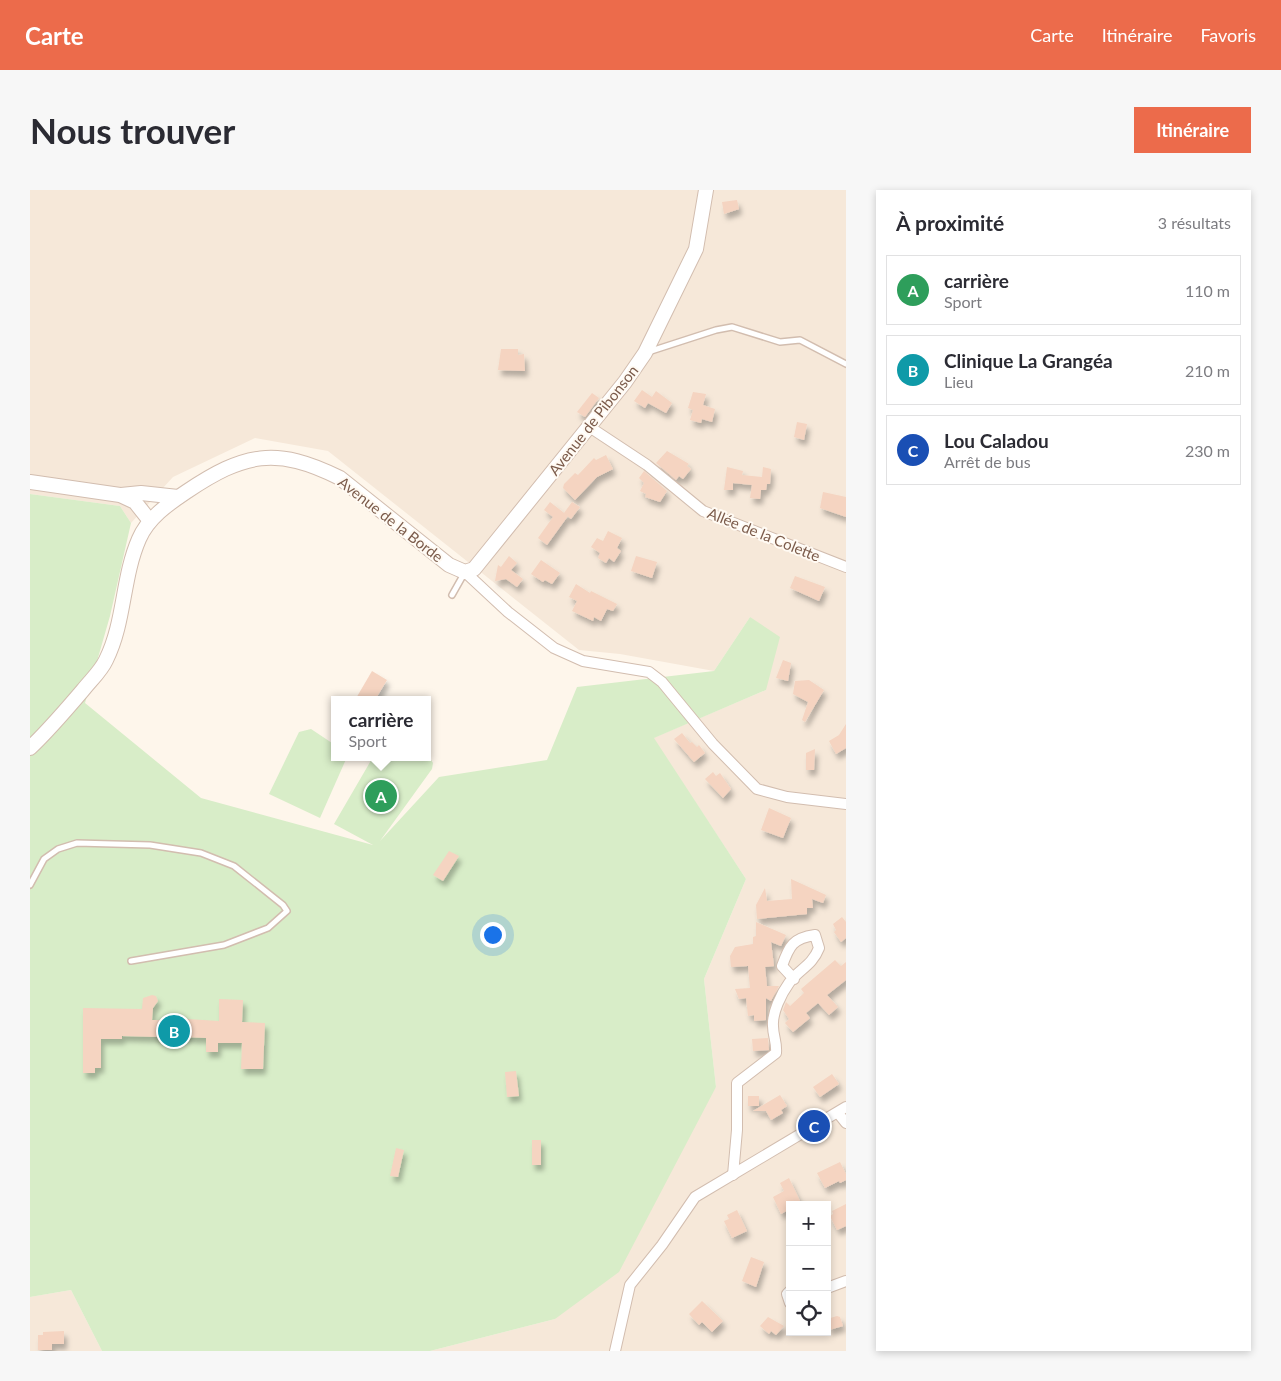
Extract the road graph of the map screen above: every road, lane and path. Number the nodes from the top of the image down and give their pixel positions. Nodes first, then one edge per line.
1 (706, 190) edge
2 (645, 353) junction
3 (846, 364) edge
4 (588, 426) junction
5 (30, 482) edge
6 (120, 495) junction
7 (178, 497) junction
8 (150, 521) junction
9 (846, 567) edge
10 (466, 572) junction
11 (452, 595) dead end
12 (30, 748) edge
13 (846, 804) edge
14 (30, 885) edge
15 (131, 961) dead end
16 (794, 979) dead end
17 (842, 1110) edge
18 (846, 1123) edge
19 (732, 1174) junction
20 (846, 1281) edge
21 (831, 1287) edge
22 (615, 1351) edge

1 - 2 street, Avenue de Pibonson
2 - 3 lane
2 - 4 street, Avenue de Pibonson
4 - 9 street, Allée de la Colette
4 - 10 street, Avenue de Pibonson
5 - 6 street
6 - 7 street
6 - 8 street
7 - 8 street, Avenue de la Borde
7 - 10 street, Avenue de la Borde
8 - 12 street, Avenue de la Borde
10 - 11 lane
10 - 13 street
14 - 15 lane
16 - 19 street
17 - 18 street
17 - 19 street
19 - 22 street
20 - 21 street

